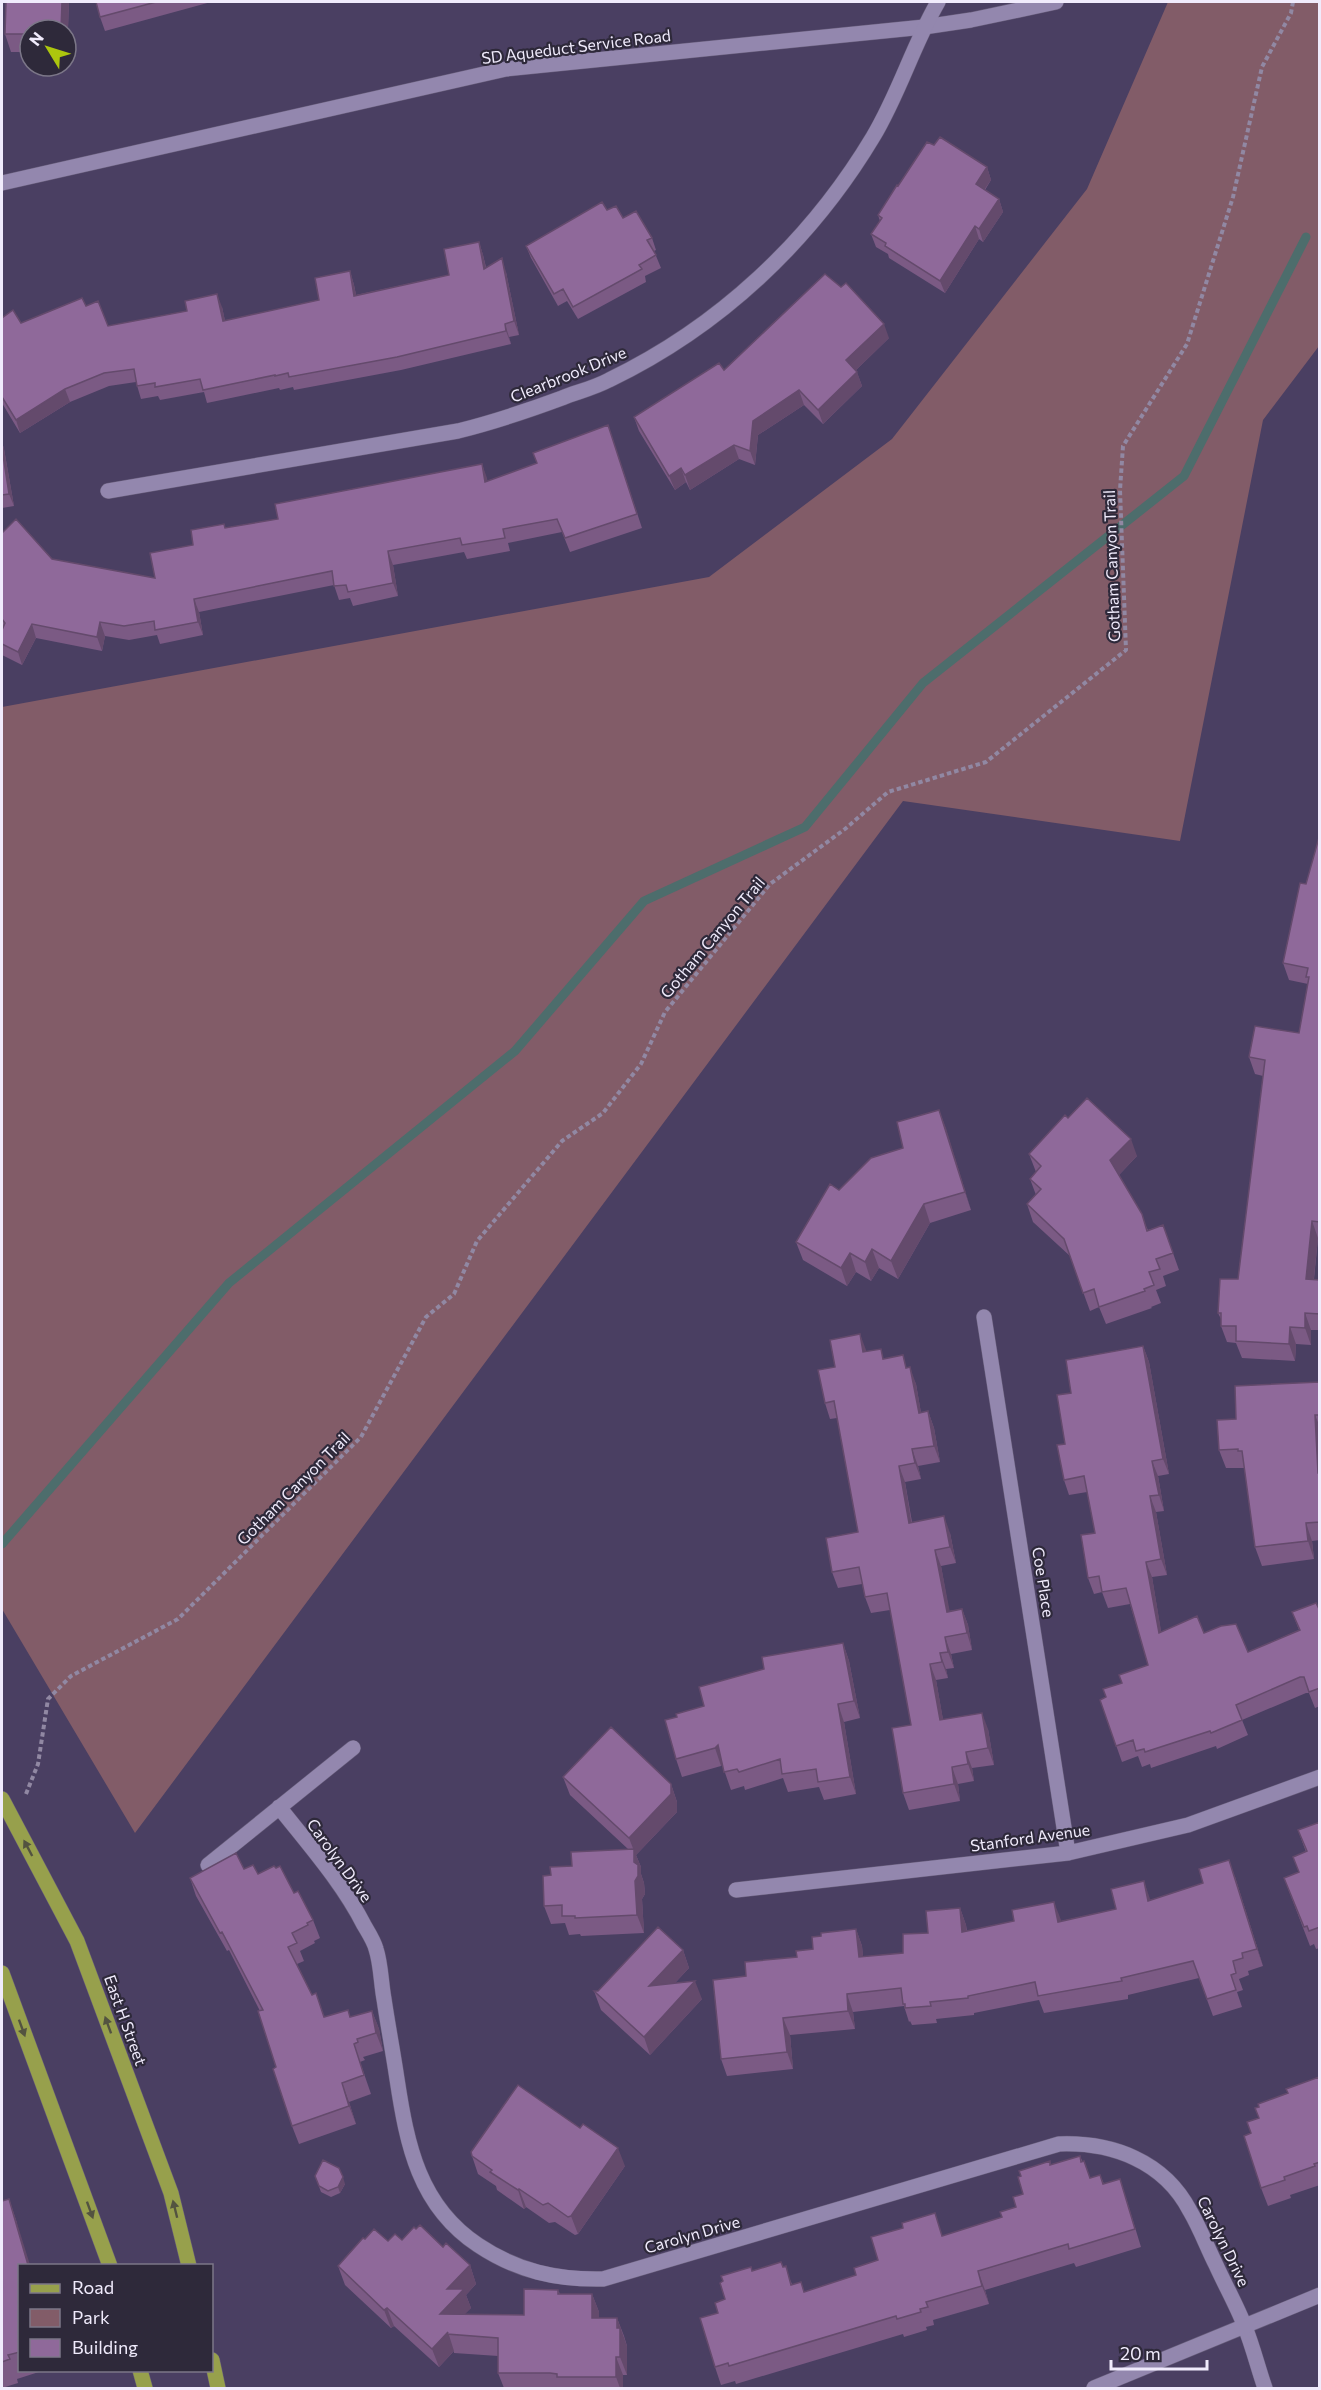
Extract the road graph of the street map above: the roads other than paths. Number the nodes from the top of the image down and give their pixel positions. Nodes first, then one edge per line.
1 (938, 2) edge
2 (1056, 2) edge
3 (924, 27) junction
4 (2, 183) edge
5 (108, 490) dead end
6 (984, 1317) dead end
7 (353, 1748) dead end
8 (1320, 1777) edge
9 (2, 1799) edge
10 (279, 1807) junction
11 (1068, 1853) junction
12 (208, 1865) edge
13 (736, 1890) dead end
14 (2, 1973) edge
15 (110, 2264) edge
16 (189, 2264) edge
17 (1320, 2295) edge
18 (1245, 2327) junction
19 (213, 2365) edge
20 (141, 2372) edge
21 (145, 2388) edge
22 (218, 2388) edge
23 (1094, 2388) edge
24 (1264, 2388) edge

1 - 3 street, Clearbrook Drive
2 - 3 street, SD Aqueduct Service Road
3 - 4 street, SD Aqueduct Service Road
3 - 5 street, Clearbrook Drive
6 - 11 street, Coe Place
7 - 10 street
8 - 11 street, Stanford Avenue
16 -> 9 main road, East H Street
10 - 12 street
10 - 18 street, Carolyn Drive
11 - 13 street, Stanford Avenue
14 -> 15 main road
17 - 18 street
18 - 23 street
18 - 24 street, Carolyn Drive
19 - 22 main road
20 - 21 main road

